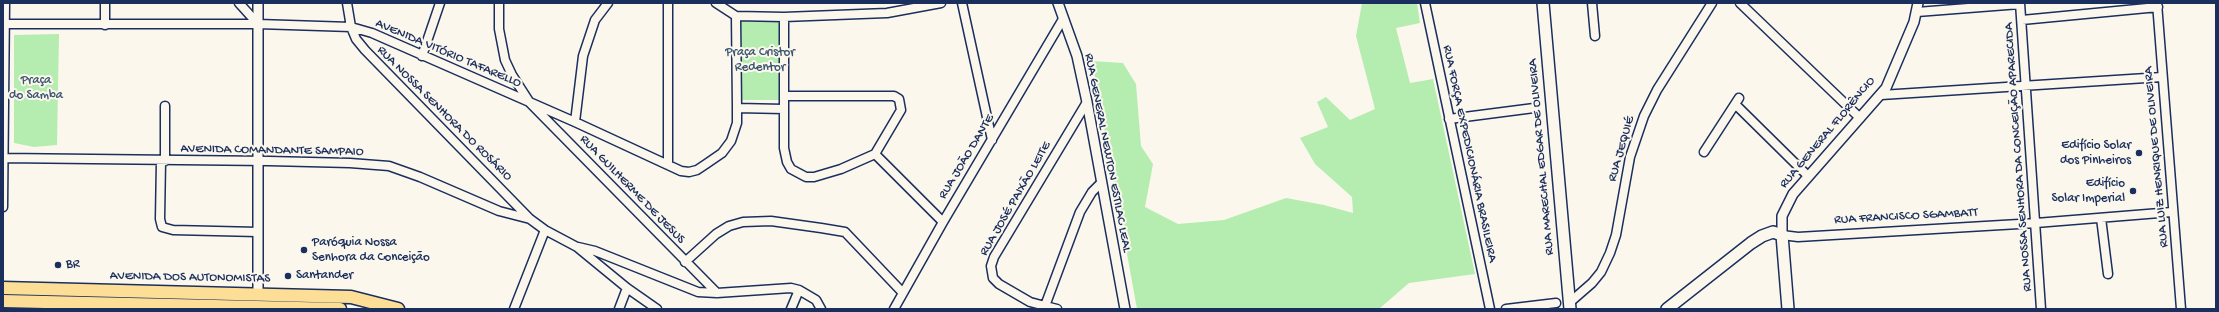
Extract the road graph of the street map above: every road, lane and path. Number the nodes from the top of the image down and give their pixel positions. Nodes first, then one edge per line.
1 (5, 3) edge
2 (105, 3) edge
3 (239, 3) edge
4 (258, 3) edge
5 (347, 3) edge
6 (440, 3) edge
7 (499, 3) edge
8 (668, 3) edge
9 (716, 3) edge
10 (942, 3) edge
11 (962, 3) edge
12 (1058, 3) edge
13 (1425, 3) edge
14 (1543, 3) edge
15 (1592, 3) edge
16 (1712, 3) edge
17 (1740, 3) edge
18 (2020, 3) edge
19 (605, 5) edge
20 (2157, 5) edge
21 (1917, 8) edge
22 (736, 16) junction
23 (784, 17) junction
24 (1063, 19) junction
25 (2022, 20) junction
26 (4, 24) edge
27 (258, 24) junction
28 (105, 25) junction
29 (351, 27) junction
30 (1595, 36) dead end
31 (422, 56) junction
32 (2162, 77) junction
33 (2026, 86) junction
34 (1881, 95) junction
35 (784, 96) junction
36 (1087, 102) junction
37 (530, 103) junction
38 (165, 106) dead end
39 (737, 108) junction
40 (1534, 108) dead end
41 (784, 109) junction
42 (1860, 118) junction
43 (1449, 119) junction
44 (575, 122) junction
45 (992, 140) junction
46 (1704, 152) dead end
47 (875, 154) junction
48 (3, 158) edge
49 (163, 161) junction
50 (258, 161) junction
51 (668, 165) junction
52 (1808, 176) junction
53 (1101, 183) junction
54 (3, 207) edge
55 (2172, 212) junction
56 (2102, 218) junction
57 (530, 219) junction
58 (943, 222) junction
59 (2036, 223) junction
60 (545, 230) junction
61 (258, 232) junction
62 (1782, 235) junction
63 (578, 247) junction
64 (685, 262) junction
65 (2108, 274) dead end
66 (3, 288) edge
67 (627, 288) junction
68 (799, 290) junction
69 (717, 293) junction
70 (903, 293) junction
71 (258, 294) junction
72 (3, 301) edge
73 (1556, 303) dead end
74 (1570, 306) edge
75 (1041, 307) edge
76 (254, 308) edge
77 (340, 309) edge
78 (398, 309) edge
79 (514, 309) edge
80 (619, 309) edge
81 (657, 309) edge
82 (791, 309) edge
83 (821, 309) edge
84 (894, 309) edge
85 (1057, 309) edge
86 (1125, 309) edge
87 (1490, 309) edge
88 (1506, 309) edge
89 (1667, 309) edge
90 (1788, 309) edge
91 (2041, 309) edge
92 (2181, 309) edge

1 - 26 street
2 - 28 street
3 - 27 street
4 - 27 street
5 - 29 street, RUA NOSSA SENHORA DO ROSÁRIO
6 - 31 street
7 - 37 street
8 - 51 street
9 - 22 street
10 - 23 street
11 - 45 street
12 - 24 street, RUA GENERAL NEWTON ESTILAC LEAL
13 - 43 street, RUA FORÇA EXPEDICIONÁRIA BRASILEIRA
14 - 74 main road, RUA MARECHAL EDGAR DE OLIVEIRA
15 - 30 street
16 - 74 street, RUA JEQUIÉ
17 - 42 street
18 - 21 street
18 - 25 street, RUA NOSSA SENHORA DA CONCEIÇÃO APARECIDA
19 - 44 street
20 - 25 street
20 - 32 street, RUA LUIZ HENRIQUE DE OLIVEIRA
21 - 34 street, RUA GENERAL FLORÊNCIO
22 - 23 street
22 - 39 street, AVENIDA VITÓRIO TAFARELLO
23 - 35 street
24 - 36 street, RUA GENERAL NEWTON ESTILAC LEAL
24 - 45 street, RUA JOÃO DANTE
25 - 33 street, RUA NOSSA SENHORA DA CONCEIÇÃO APARECIDA
26 - 28 street, AVENIDA VITÓRIO TAFARELLO
26 - 48 street
27 - 28 street, AVENIDA VITÓRIO TAFARELLO
27 - 29 street, AVENIDA VITÓRIO TAFARELLO
27 - 50 street
29 - 31 street, AVENIDA VITÓRIO TAFARELLO
29 - 57 street, RUA NOSSA SENHORA DO ROSÁRIO
31 - 37 street, AVENIDA VITÓRIO TAFARELLO
32 - 33 street
32 - 55 street, RUA LUIZ HENRIQUE DE OLIVEIRA
33 - 34 street
33 - 59 street, RUA NOSSA SENHORA DA CONCEIÇÃO APARECIDA
34 - 42 street, RUA GENERAL FLORÊNCIO
35 - 41 street
35 - 47 street
36 - 53 street, RUA GENERAL NEWTON ESTILAC LEAL
36 - 75 street, RUA JOSÉ PAIXÃO LEITE
37 - 44 street, AVENIDA VITÓRIO TAFARELLO
37 - 64 street, RUA GUILHERME DE JESUS
38 - 49 street
39 - 41 street
39 - 51 street, AVENIDA VITÓRIO TAFARELLO
40 - 43 street
41 - 47 street
42 - 52 street, RUA GENERAL FLORÊNCIO
43 - 87 street, RUA FORÇA EXPEDICIONÁRIA BRASILEIRA
44 - 51 street, AVENIDA VITÓRIO TAFARELLO
45 - 58 street, RUA JOÃO DANTE
46 - 52 street
47 - 58 street
48 - 49 street, AVENIDA COMANDANTE SAMPAIO
48 - 54 street
49 - 50 street, AVENIDA COMANDANTE SAMPAIO
49 - 61 street
50 - 57 street, AVENIDA COMANDANTE SAMPAIO
50 - 61 street
52 - 62 street, RUA GENERAL FLORÊNCIO
53 - 75 street
53 - 86 street, RUA GENERAL NEWTON ESTILAC LEAL
55 - 56 street, RUA FRANCISCO SGAMBATT
55 - 92 street, RUA LUIZ HENRIQUE DE OLIVEIRA
56 - 59 street, RUA FRANCISCO SGAMBATT
56 - 65 street
57 - 60 street, RUA NOSSA SENHORA DO ROSÁRIO
58 - 70 street, RUA JOÃO DANTE
59 - 62 street, RUA FRANCISCO SGAMBATT
59 - 91 street, RUA NOSSA SENHORA DA CONCEIÇÃO APARECIDA
60 - 63 street, RUA NOSSA SENHORA DO ROSÁRIO
60 - 79 street
61 - 71 street
62 - 89 main road, RUA FRANCISCO SGAMBATT
62 - 90 main road, RUA GENERAL FLORÊNCIO
63 - 67 street
63 - 69 street
64 - 69 street, RUA GUILHERME DE JESUS
64 - 70 street
66 - 71 main road, AVENIDA DOS AUTONOMISTAS
67 - 80 street
67 - 81 street
68 - 69 street
68 - 82 street
68 - 83 street
70 - 84 street, RUA JOÃO DANTE
71 - 76 main road
71 - 78 main road, AVENIDA DOS AUTONOMISTAS
72 - 76 main road, AVENIDA DOS AUTONOMISTAS
73 - 88 street
75 - 85 street, RUA JOSÉ PAIXÃO LEITE
76 - 77 main road, AVENIDA DOS AUTONOMISTAS

